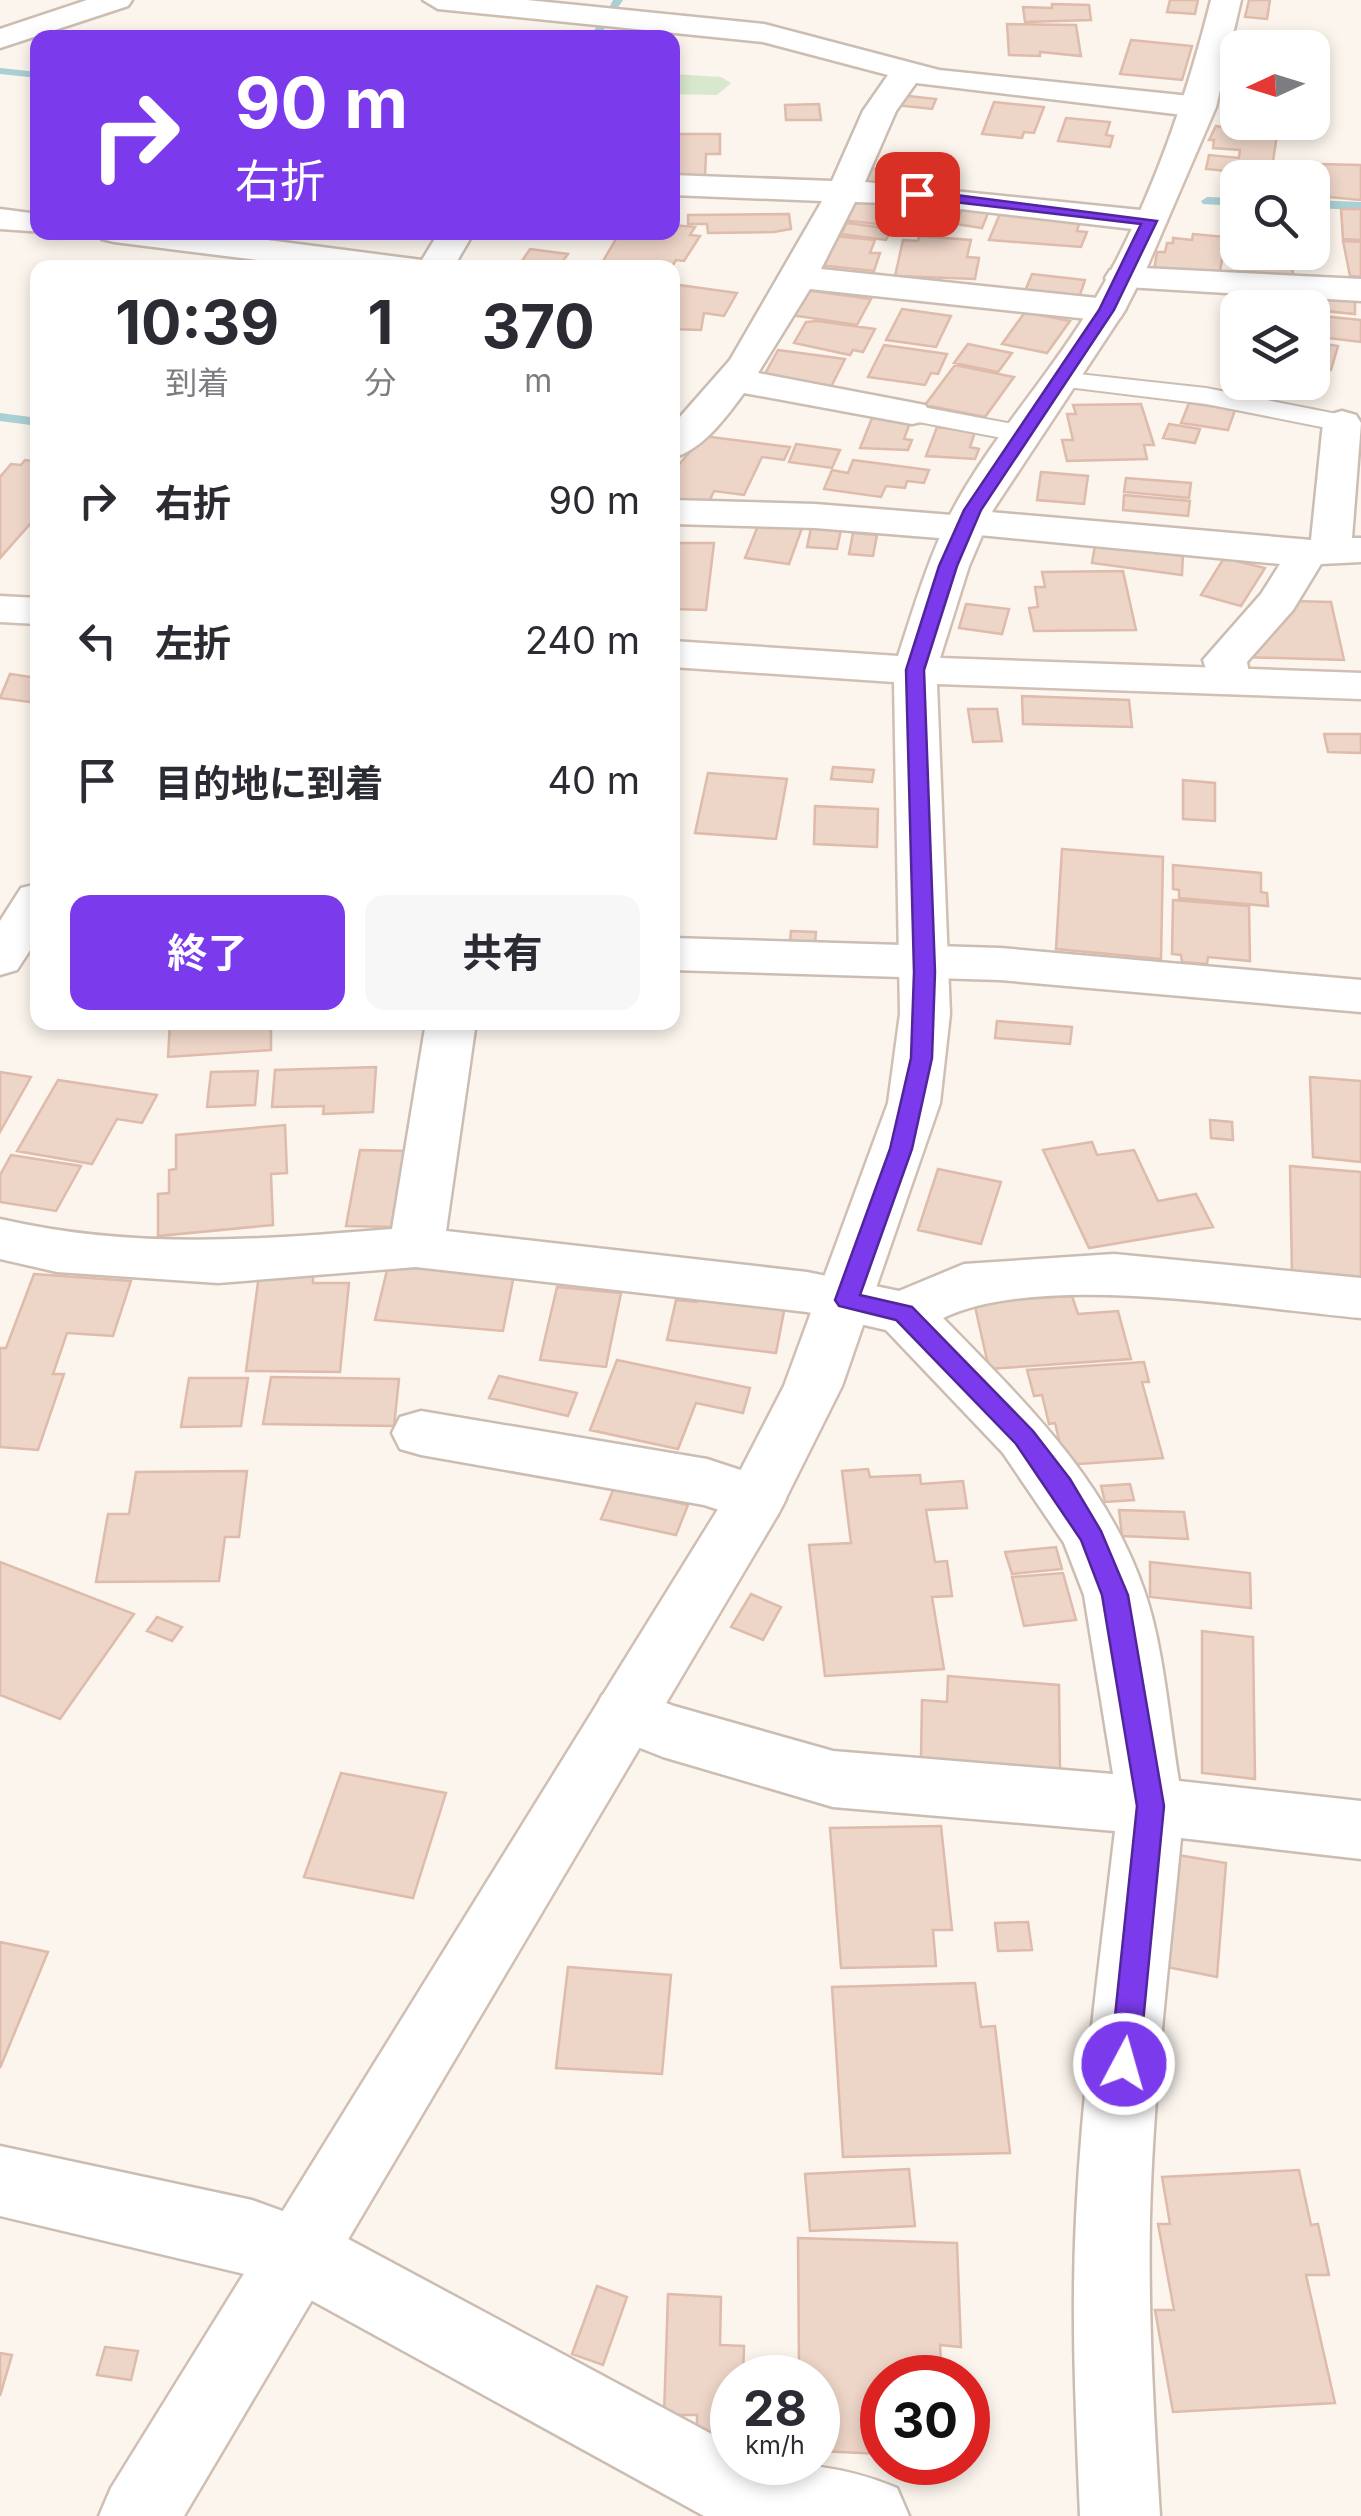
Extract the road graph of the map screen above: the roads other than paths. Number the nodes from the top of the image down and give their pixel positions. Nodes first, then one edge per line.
1 (29, 0) edge
2 (116, 0) edge
3 (438, 0) edge
4 (1226, 0) edge
5 (0, 10) edge
6 (598, 18) edge
7 (0, 39) edge
8 (908, 73) junction
9 (1200, 107) junction
10 (680, 185) edge
11 (844, 191) junction
12 (0, 219) edge
13 (1150, 221) junction
14 (30, 223) edge
15 (180, 240) edge
16 (347, 260) edge
17 (795, 277) junction
18 (1361, 290) edge
19 (1115, 294) junction
20 (736, 380) junction
21 (1060, 380) junction
22 (912, 413) joint
23 (1342, 423) joint
24 (1023, 434) junction
25 (680, 441) edge
26 (680, 512) edge
27 (965, 525) junction
28 (1333, 550) edge
29 (0, 609) edge
30 (30, 611) edge
31 (680, 655) edge
32 (915, 670) junction
33 (1228, 680) junction
34 (1361, 686) edge
35 (30, 912) edge
36 (680, 954) edge
37 (0, 959) edge
38 (924, 963) junction
39 (1361, 996) edge
40 (450, 1030) edge
41 (0, 1239) edge
42 (416, 1247) junction
43 (1361, 1298) edge
44 (875, 1307) junction
45 (421, 1432) dead end
46 (756, 1499) junction
47 (625, 1714) junction
48 (1151, 1806) junction
49 (1361, 1830) edge
50 (0, 2181) edge
51 (298, 2252) junction
52 (139, 2516) edge
53 (869, 2516) edge
54 (1120, 2516) edge

1 - 5 street
2 - 7 street
3 - 6 street
4 - 9 street
6 - 8 street
8 - 9 street
8 - 11 street
9 - 13 street
10 - 11 street
11 - 13 street
11 - 17 street
12 - 14 street
13 - 19 street
15 - 16 street
17 - 19 street
17 - 20 street
18 - 19 street
19 - 21 street
20 - 22 street
20 - 25 street
21 - 23 lane
21 - 24 street
22 - 24 lane
23 - 28 street
24 - 27 street
26 - 27 street
27 - 28 street
27 - 32 street
28 - 33 street
29 - 30 street
31 - 32 street
32 - 33 street
32 - 38 street
33 - 34 street
35 - 37 street
36 - 38 street
38 - 39 street
38 - 44 street
40 - 42 street
41 - 42 street
42 - 44 street
43 - 44 street
44 - 46 street
44 - 48 street
45 - 46 street
46 - 47 street
47 - 48 street
47 - 51 street
48 - 49 street
48 - 54 street
50 - 51 street
51 - 52 street
51 - 53 street

